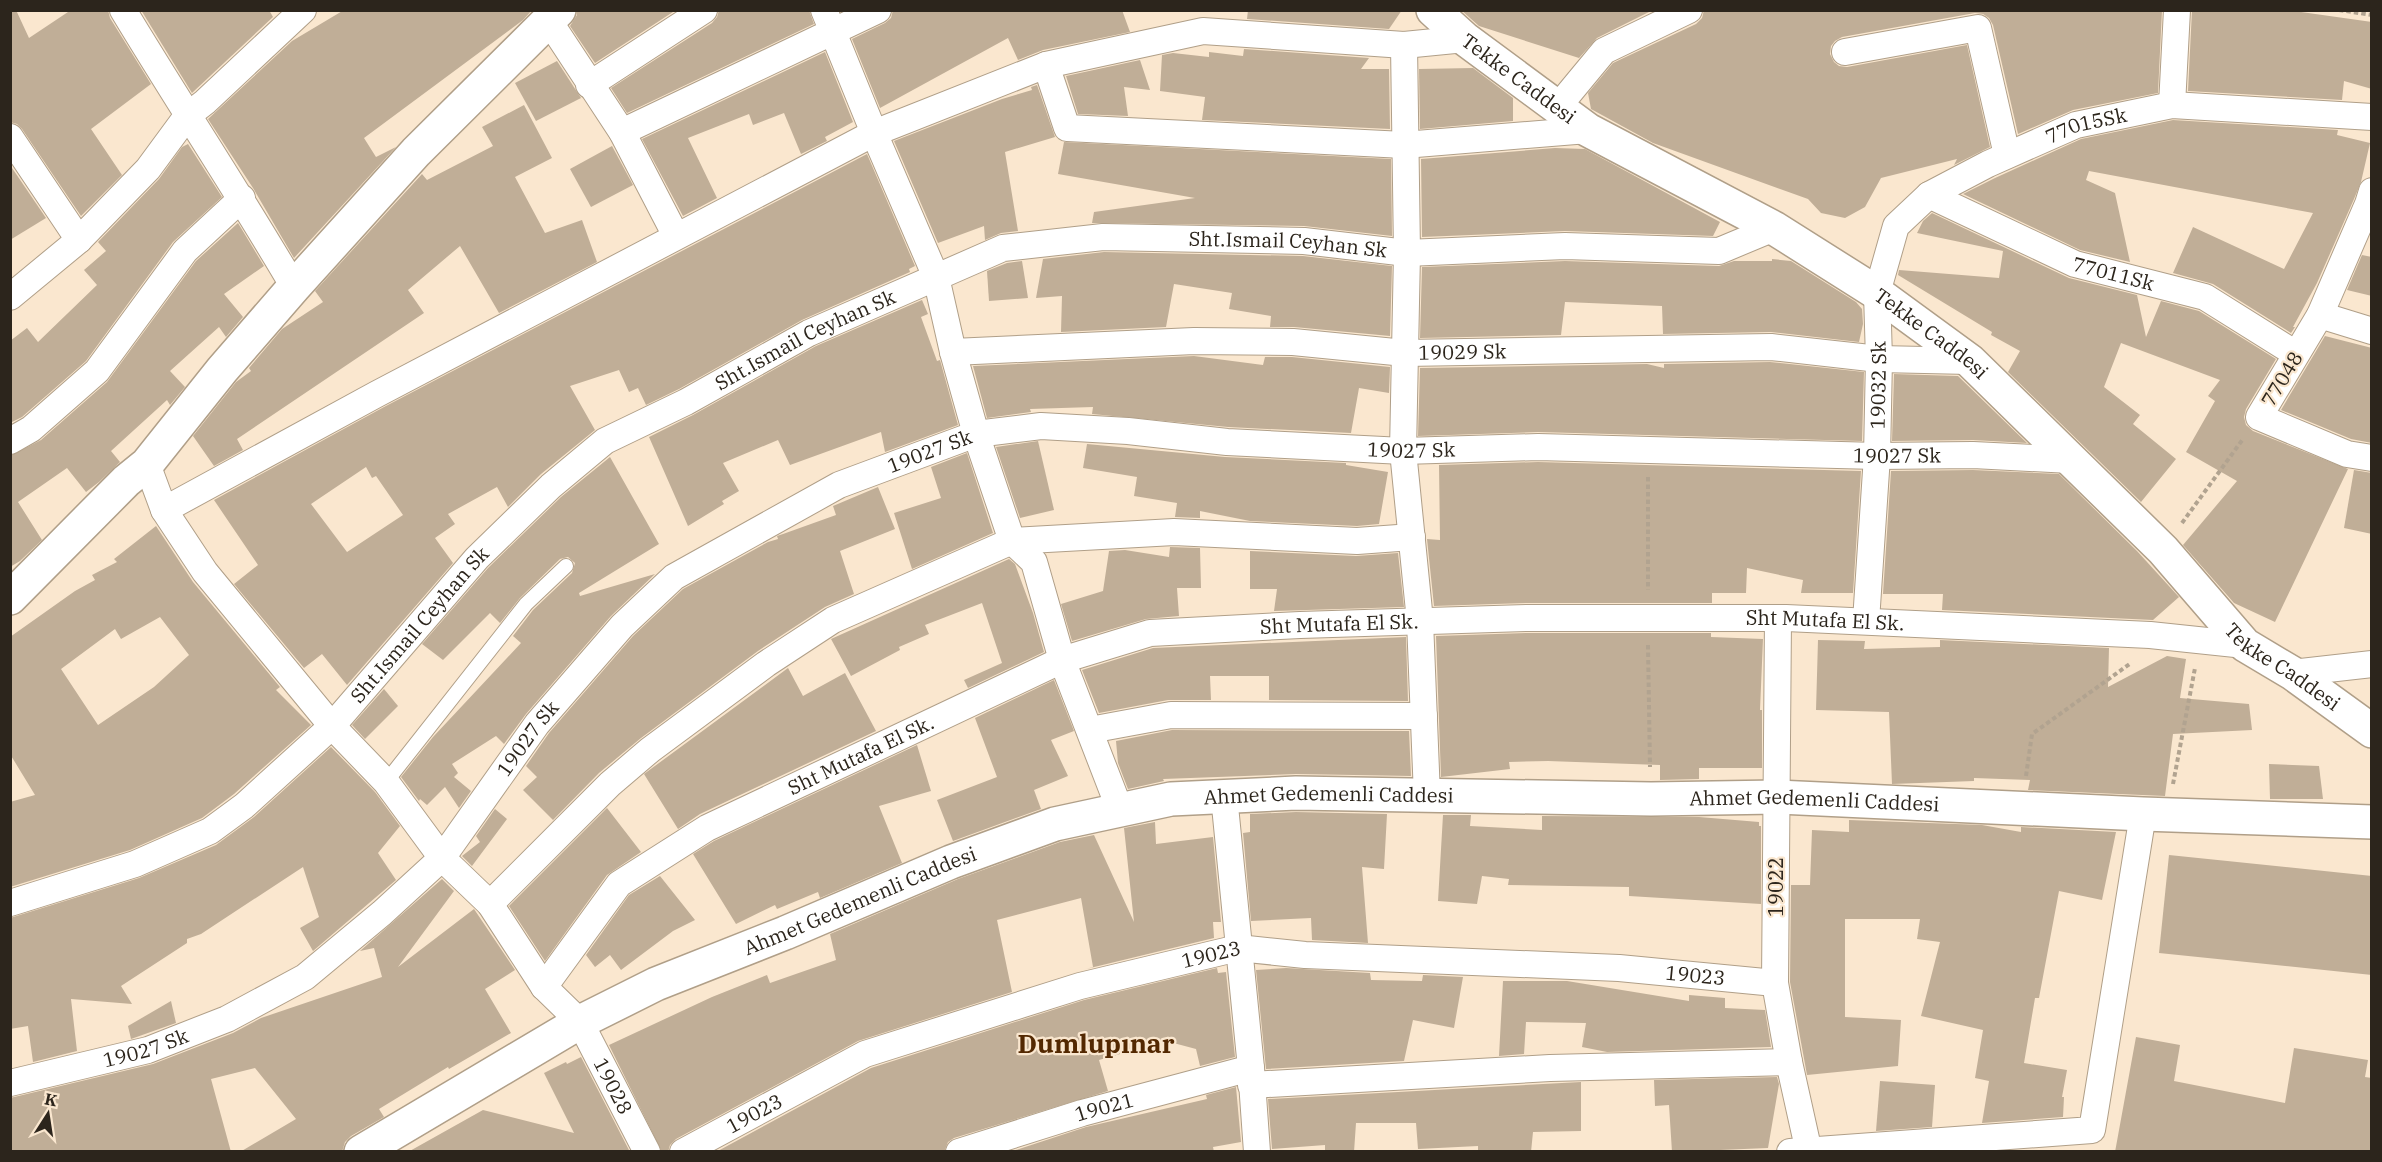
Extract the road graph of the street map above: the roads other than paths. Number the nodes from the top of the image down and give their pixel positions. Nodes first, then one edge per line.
1 (123, 10) edge
2 (704, 10) edge
3 (878, 10) edge
4 (1433, 10) edge
5 (1689, 10) edge
6 (2177, 10) edge
7 (289, 16) edge
8 (554, 16) edge
9 (829, 21) edge
10 (1465, 39) junction
11 (1404, 45) junction
12 (1845, 52) dead end
13 (1046, 65) junction
14 (590, 85) junction
15 (2172, 105) junction
16 (1556, 109) junction
17 (187, 116) junction
18 (2372, 117) edge
19 (1588, 130) junction
20 (622, 132) junction
21 (874, 133) junction
22 (10, 137) edge
23 (1404, 146) junction
24 (2007, 155) junction
25 (2372, 191) edge
26 (1929, 195) junction
27 (242, 198) junction
28 (1773, 228) junction
29 (676, 236) junction
30 (79, 240) junction
31 (1407, 253) junction
32 (936, 276) junction
33 (294, 287) junction
34 (1877, 293) junction
35 (10, 297) edge
36 (2320, 315) junction
37 (2372, 331) edge
38 (953, 352) junction
39 (1405, 353) junction
40 (2296, 354) junction
41 (1879, 359) junction
42 (1970, 361) junction
43 (976, 434) junction
44 (10, 441) edge
45 (1403, 451) junction
46 (1877, 456) junction
47 (2372, 458) edge
48 (2071, 460) junction
49 (147, 464) junction
50 (164, 510) junction
51 (1412, 537) junction
52 (1012, 541) junction
53 (567, 566) dead end
54 (10, 598) edge
55 (1778, 618) junction
56 (1420, 621) junction
57 (1866, 621) junction
58 (2246, 645) junction
59 (1062, 660) junction
60 (2372, 664) edge
61 (2292, 673) junction
62 (1424, 716) junction
63 (332, 726) junction
64 (1090, 730) junction
65 (2372, 731) edge
66 (386, 782) junction
67 (1224, 796) junction
68 (1427, 796) junction
69 (1777, 797) junction
70 (1120, 810) junction
71 (2155, 815) junction
72 (2372, 822) edge
73 (442, 858) junction
74 (10, 903) edge
75 (490, 904) junction
76 (1238, 948) junction
77 (1775, 983) junction
78 (544, 987) junction
79 (580, 1022) junction
80 (1789, 1062) junction
81 (1251, 1077) junction
82 (10, 1083) edge
83 (1803, 1151) edge
84 (361, 1152) edge
85 (647, 1152) edge
86 (683, 1152) edge
87 (959, 1152) edge
88 (1257, 1152) edge

1 - 17 street
2 - 14 street
3 - 9 street
4 - 10 street, Tekke Caddesi
5 - 16 street
6 - 15 street
7 - 17 street
8 - 14 street
8 - 33 street
9 - 20 street
9 - 21 street
10 - 11 street
10 - 16 street, Tekke Caddesi
11 - 13 street
11 - 23 street
12 - 24 street
13 - 21 street
13 - 23 street
14 - 20 street
15 - 18 street, 77015Sk
15 - 24 street, 77015Sk
16 - 19 street, Tekke Caddesi
17 - 27 street
17 - 30 street
19 - 23 street
19 - 28 street, Tekke Caddesi
20 - 29 street
21 - 29 street
21 - 32 street
22 - 30 street
23 - 31 street
24 - 26 street, 77015Sk
25 - 36 street, 77048
26 - 34 street, 77015Sk
26 - 40 street, 77011Sk
27 - 33 street
27 - 44 street
28 - 31 street, Sht.Ismail Ceyhan Sk
28 - 34 street, Tekke Caddesi
29 - 50 street
30 - 35 street
31 - 32 street, Sht.Ismail Ceyhan Sk
31 - 39 street
32 - 38 street
32 - 63 street, Sht.Ismail Ceyhan Sk
33 - 49 street
34 - 41 street, 19032 Sk
34 - 42 street, Tekke Caddesi
36 - 37 street
36 - 40 street, 77048
38 - 39 street, 19029 Sk
38 - 43 street
39 - 41 street, 19029 Sk
39 - 45 street
40 - 47 street, 77048
41 - 42 street, 19029 Sk
41 - 46 street, 19032 Sk
42 - 48 street, Tekke Caddesi
43 - 45 street, 19027 Sk
43 - 52 street
43 - 73 street, 19027 Sk
45 - 46 street, 19027 Sk
45 - 51 street
46 - 48 street, 19027 Sk
46 - 57 street, 19032 Sk
48 - 58 street, Tekke Caddesi
49 - 50 street, 19028
49 - 54 street
50 - 63 street, 19028
51 - 52 street
51 - 56 street
52 - 59 street
52 - 75 street
53 - 66 lane
55 - 56 street, Sht Mutafa El Sk.
55 - 57 street, Sht Mutafa El Sk.
55 - 69 street, 19022
56 - 59 street, Sht Mutafa El Sk.
56 - 62 street
57 - 58 street, Sht Mutafa El Sk.
58 - 61 street, Tekke Caddesi
59 - 64 street
59 - 78 street, Sht Mutafa El Sk.
60 - 61 street
61 - 65 street, Tekke Caddesi
62 - 64 street
62 - 68 street
63 - 66 street, 19028
63 - 74 street, Sht.Ismail Ceyhan Sk
64 - 70 street
66 - 73 street, 19028
67 - 68 street, Ahmet Gedemenli Caddesi
67 - 70 street, Ahmet Gedemenli Caddesi
67 - 76 street
68 - 69 street, Ahmet Gedemenli Caddesi
69 - 71 street, Ahmet Gedemenli Caddesi
69 - 77 street, 19022
70 - 79 street, Ahmet Gedemenli Caddesi
71 - 72 street, Ahmet Gedemenli Caddesi
71 - 83 street
73 - 75 street, 19028
73 - 82 street, 19027 Sk
75 - 78 street, 19028
76 - 77 street, 19023
76 - 81 street
76 - 86 street, 19023
77 - 80 street, 19022
78 - 79 street, 19028
79 - 84 street, Ahmet Gedemenli Caddesi
79 - 85 street, 19028
80 - 81 street, 19021
80 - 83 street, 19022
81 - 87 street, 19021
81 - 88 street

